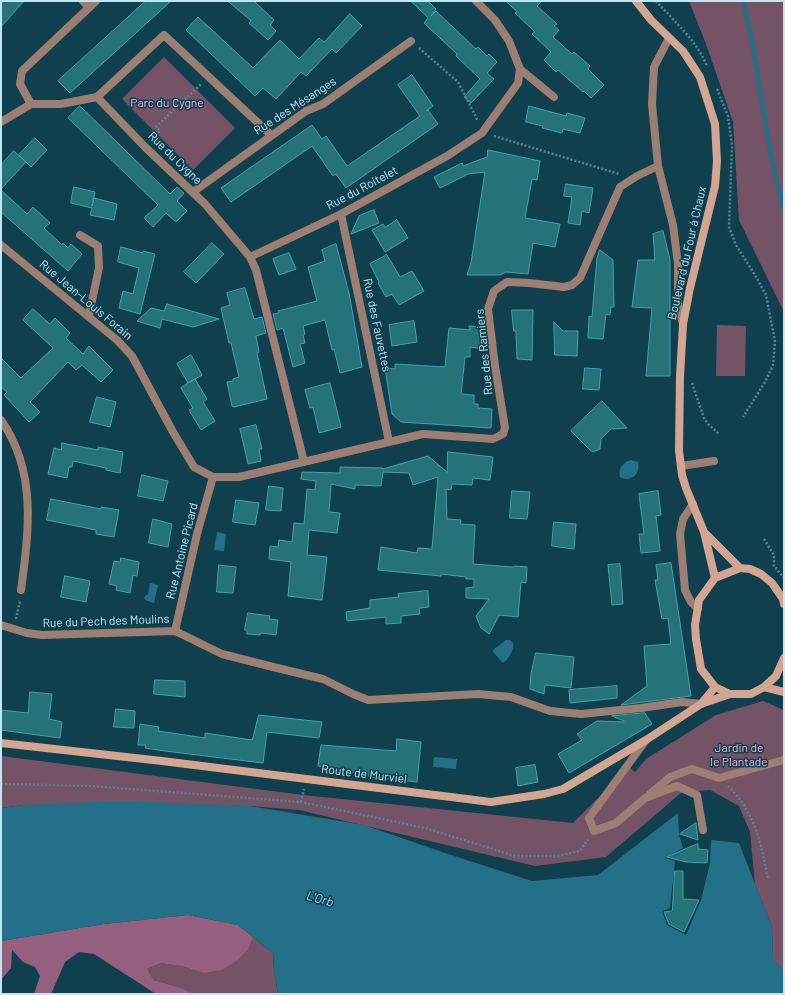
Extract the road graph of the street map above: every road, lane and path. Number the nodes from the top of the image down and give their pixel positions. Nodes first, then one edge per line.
1 (83, 1) edge
2 (96, 1) edge
3 (476, 1) edge
4 (636, 1) edge
5 (656, 1) edge
6 (89, 8) junction
7 (669, 38) junction
8 (411, 41) joint
9 (520, 69) junction
10 (709, 70) dead end
11 (209, 77) junction
12 (714, 83) dead end
13 (98, 97) junction
14 (554, 97) dead end
15 (31, 104) junction
16 (1, 122) edge
17 (478, 122) dead end
18 (482, 133) junction
19 (271, 135) junction
20 (146, 146) junction
21 (658, 166) junction
22 (619, 174) dead end
23 (194, 192) junction
24 (341, 214) junction
25 (80, 235) dead end
26 (1, 245) edge
27 (250, 257) junction
28 (89, 315) junction
29 (683, 324) junction
30 (680, 377) junction
31 (743, 417) dead end
32 (1, 420) edge
33 (719, 434) dead end
34 (389, 442) junction
35 (714, 461) dead end
36 (304, 462) junction
37 (681, 466) junction
38 (213, 477) junction
39 (693, 504) junction
40 (704, 532) junction
41 (764, 540) dead end
42 (740, 568) junction
43 (715, 578) junction
44 (784, 578) edge
45 (21, 590) joint
46 (784, 601) edge
47 (698, 609) junction
48 (1, 625) edge
49 (12, 629) junction
50 (175, 630) junction
51 (784, 659) edge
52 (715, 687) junction
53 (764, 687) junction
54 (784, 692) edge
55 (730, 694) junction
56 (701, 704) junction
57 (646, 740) junction
58 (1, 743) edge
59 (784, 760) edge
60 (719, 778) junction
61 (1, 784) edge
62 (645, 798) junction
63 (703, 830) dead end
64 (594, 831) junction
65 (768, 880) dead end

1 - 6 street
2 - 6 street
3 - 9 street
4 - 7 main road, Boulevard du Four à Chaux
5 - 10 path
6 - 15 street
7 - 21 street
7 - 29 main road, Boulevard du Four à Chaux
8 - 17 path
8 - 19 street, Rue des Mésanges
9 - 14 street
9 - 18 street
11 - 13 street
11 - 19 street
11 - 20 path
12 - 31 path
13 - 15 street
13 - 20 street, Rue du Cygne
15 - 16 street
18 - 22 path
18 - 24 street, Rue du Roitelet
19 - 23 street, Rue des Mésanges
20 - 23 street, Rue du Cygne
21 - 29 street
21 - 34 street, Rue des Ramiers
23 - 27 street, Rue du Cygne
24 - 27 street, Rue du Roitelet
24 - 34 street, Rue des Fauvettes
25 - 28 street
26 - 28 street, Rue Jean-Louis Forain
27 - 36 street, Rue du Cygne
28 - 38 street, Rue Jean-Louis Forain
29 - 30 main road, Boulevard du Four à Chaux
30 - 33 path
30 - 37 main road, Boulevard du Four à Chaux
32 - 45 street
34 - 36 street, Rue des Ramiers
35 - 37 street
36 - 38 street, Rue des Ramiers
37 - 39 main road, Boulevard du Four à Chaux
38 - 50 street, Rue Antoine Picard
39 - 40 main road, Boulevard du Four à Chaux
39 - 47 street
40 - 42 main road, Boulevard du Four à Chaux
40 - 43 main road, Boulevard du Four à Chaux
41 - 44 path
42 - 43 main road
42 - 46 main road
43 - 47 main road
45 - 49 path
47 - 52 main road
48 - 49 street, Rue du Pech des Moulins
49 - 50 street, Rue du Pech des Moulins
50 - 56 street, Rue du Pech des Moulins
51 - 53 main road
52 - 55 main road
52 - 56 main road, Route de Murviel
53 - 54 main road
53 - 55 main road
55 - 56 main road, Route de Murviel
56 - 57 main road, Route de Murviel
57 - 58 main road, Route de Murviel
57 - 64 street
59 - 60 street
60 - 62 street
60 - 65 path
61 - 64 path
62 - 63 street
62 - 64 street

